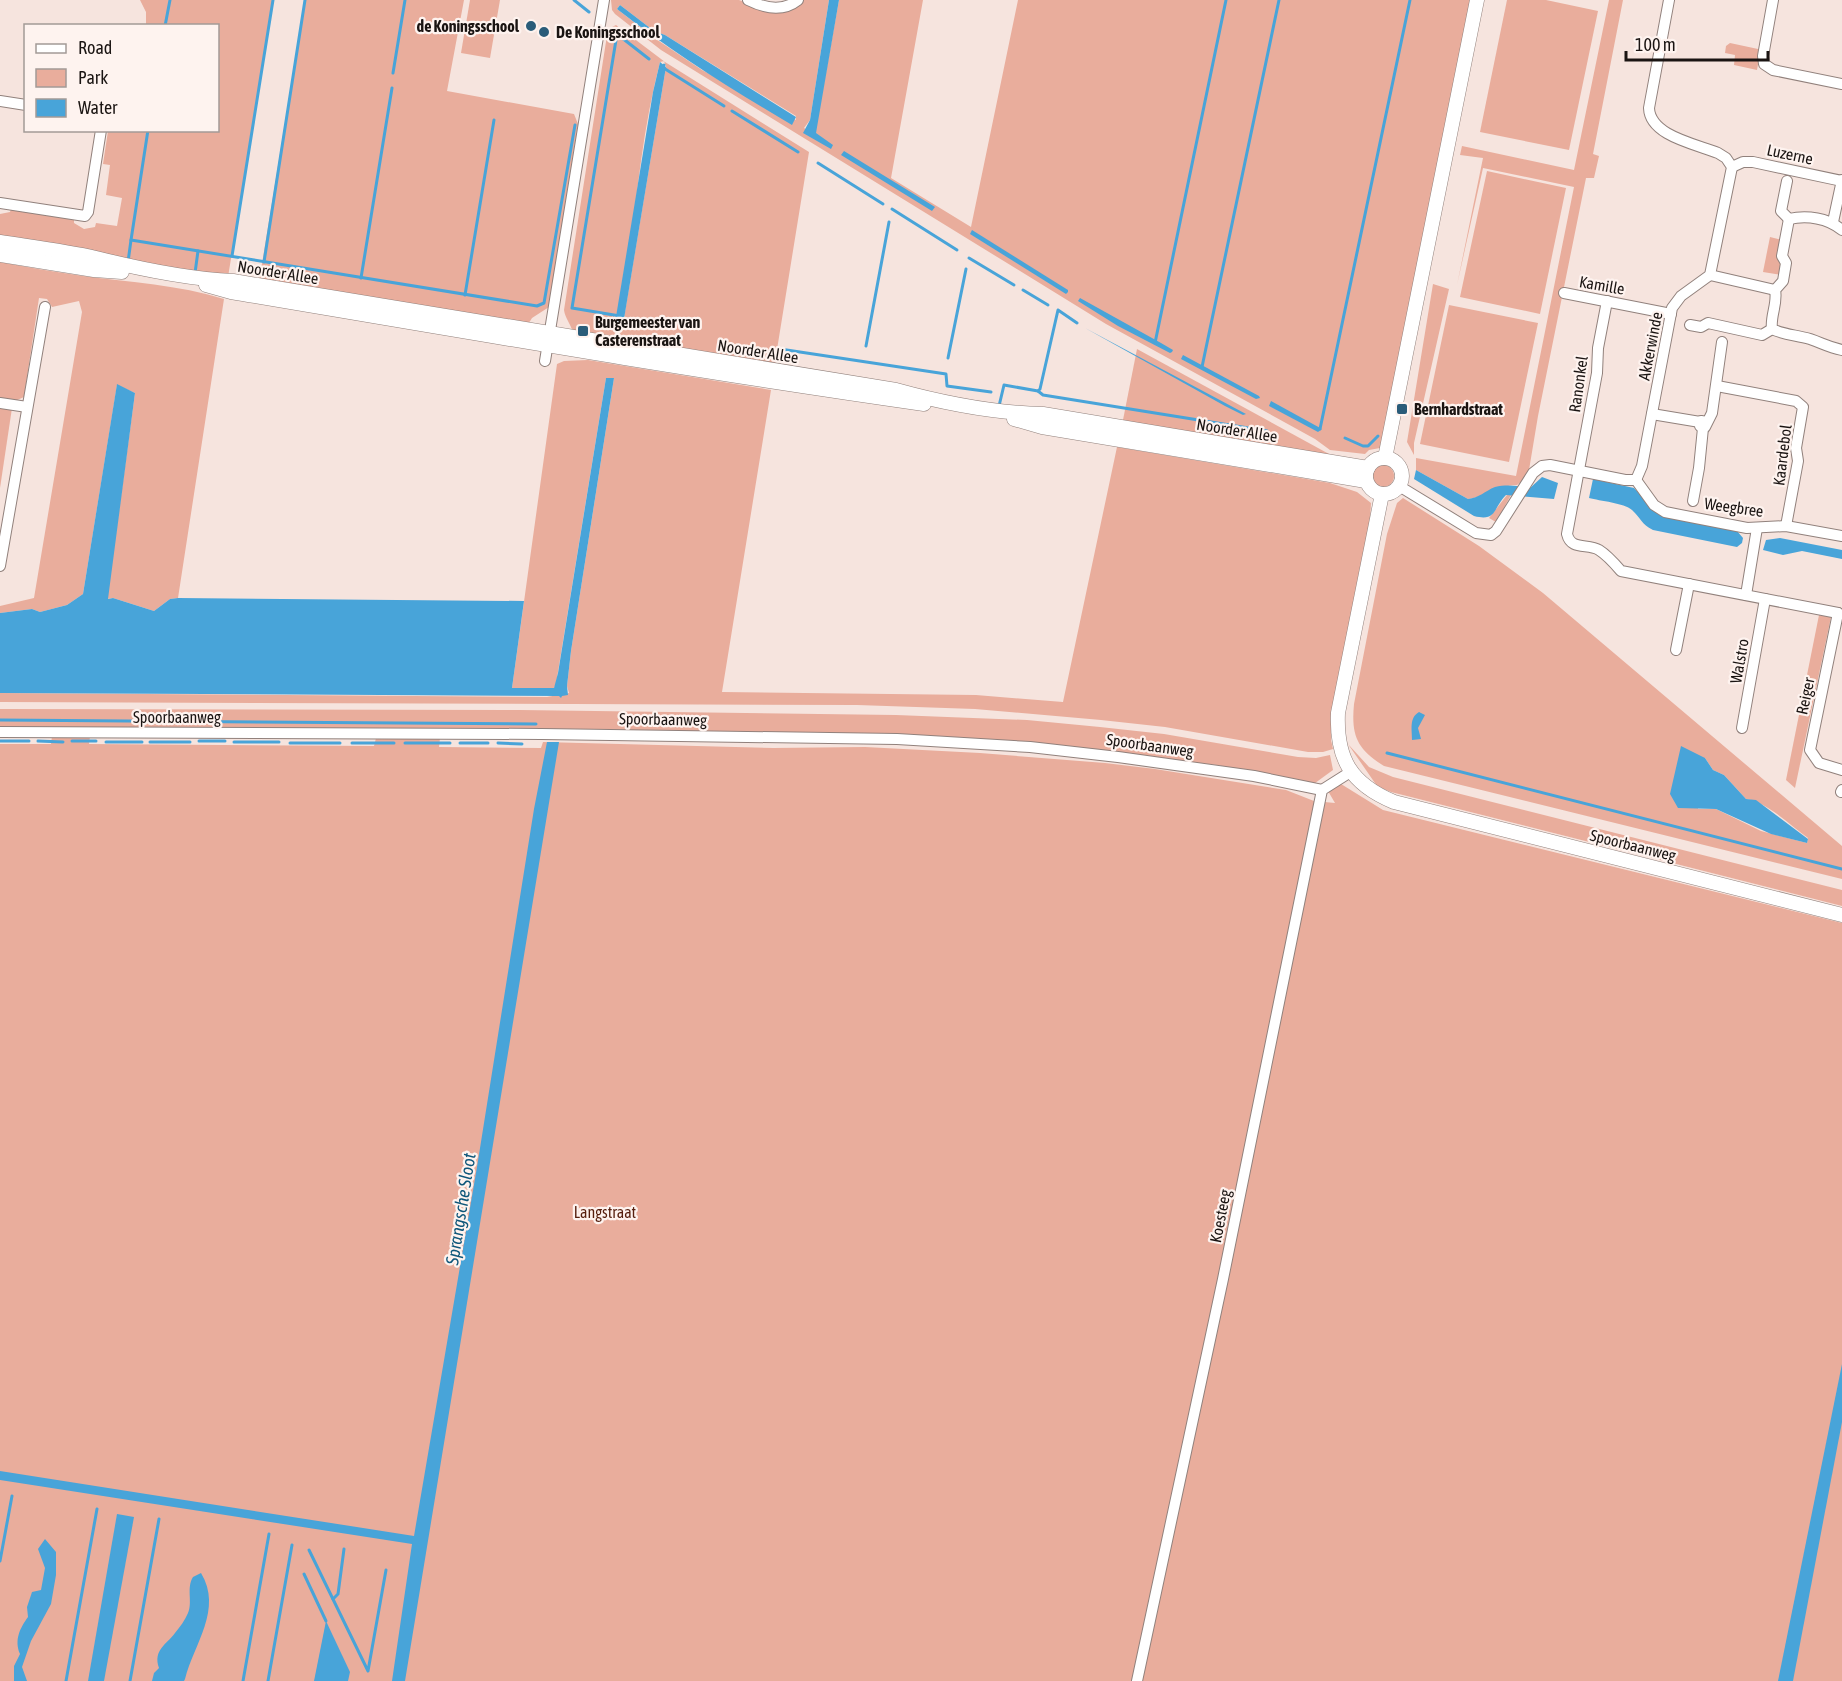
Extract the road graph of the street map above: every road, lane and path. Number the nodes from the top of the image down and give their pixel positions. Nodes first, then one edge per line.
1 (748, 0) edge
2 (798, 0) edge
3 (1478, 0) edge
4 (1669, 0) edge
5 (1773, 0) edge
6 (604, 5) edge
7 (1842, 84) edge
8 (0, 101) edge
9 (24, 105) edge
10 (101, 132) edge
11 (1732, 167) junction
12 (1842, 180) edge
13 (1787, 181) dead end
14 (0, 203) edge
15 (1790, 219) junction
16 (1838, 226) edge
17 (0, 242) edge
18 (0, 255) edge
19 (1710, 275) junction
20 (1774, 290) junction
21 (1564, 293) dead end
22 (1607, 301) junction
23 (45, 307) dead end
24 (1671, 314) junction
25 (1690, 325) dead end
26 (1772, 329) junction
27 (549, 339) junction
28 (1722, 342) dead end
29 (1842, 350) edge
30 (545, 361) dead end
31 (1717, 386) junction
32 (0, 403) edge
33 (27, 407) junction
34 (1652, 414) junction
35 (1703, 424) junction
36 (1385, 458) junction
37 (1580, 471) junction
38 (1367, 474) junction
39 (1636, 480) junction
40 (1399, 486) junction
41 (1382, 494) junction
42 (1693, 501) dead end
43 (5, 506) edge
44 (1786, 526) junction
45 (1757, 528) junction
46 (1842, 536) edge
47 (0, 566) edge
48 (1689, 584) junction
49 (1746, 595) junction
50 (1766, 599) junction
51 (1840, 612) edge
52 (1676, 650) dead end
53 (1742, 728) dead end
54 (0, 732) edge
55 (1842, 770) edge
56 (1352, 771) junction
57 (1322, 790) junction
58 (1842, 915) edge
59 (1137, 1681) edge

1 - 2 street
3 - 36 street
4 - 11 street
5 - 7 street
6 - 27 street
8 - 9 street
10 - 14 street
11 - 12 street, Luzerne
11 - 19 street
12 - 16 street
13 - 15 street
15 - 16 street
15 - 20 street
17 - 27 street, Noorder Allee
18 - 27 street, Noorder Allee
19 - 20 street
19 - 24 street, Akkerwinde
20 - 26 street
21 - 22 street, Kamille
22 - 24 street, Kamille
22 - 37 street, Ranonkel
23 - 33 street
24 - 34 street, Akkerwinde
25 - 26 street
26 - 29 street
27 - 30 street
27 - 38 street, Noorder Allee
28 - 31 street
31 - 35 street
31 - 44 street, Kaardebol
32 - 33 street
33 - 43 street
34 - 35 street
34 - 39 street, Akkerwinde
35 - 42 street
36 - 38 street
36 - 40 street
37 - 39 street
37 - 40 street
37 - 48 street
38 - 41 street
39 - 45 street, Weegbree
40 - 41 street
41 - 56 street, Spoorbaanweg
43 - 47 street
44 - 45 street, Weegbree
44 - 46 street, Weegbree
45 - 49 street
48 - 49 street
48 - 52 street
49 - 50 street
50 - 51 street
50 - 53 street, Walstro
51 - 55 street, Reiger
54 - 57 street, Spoorbaanweg
56 - 57 street
56 - 58 street, Spoorbaanweg
57 - 59 street, Koesteeg

